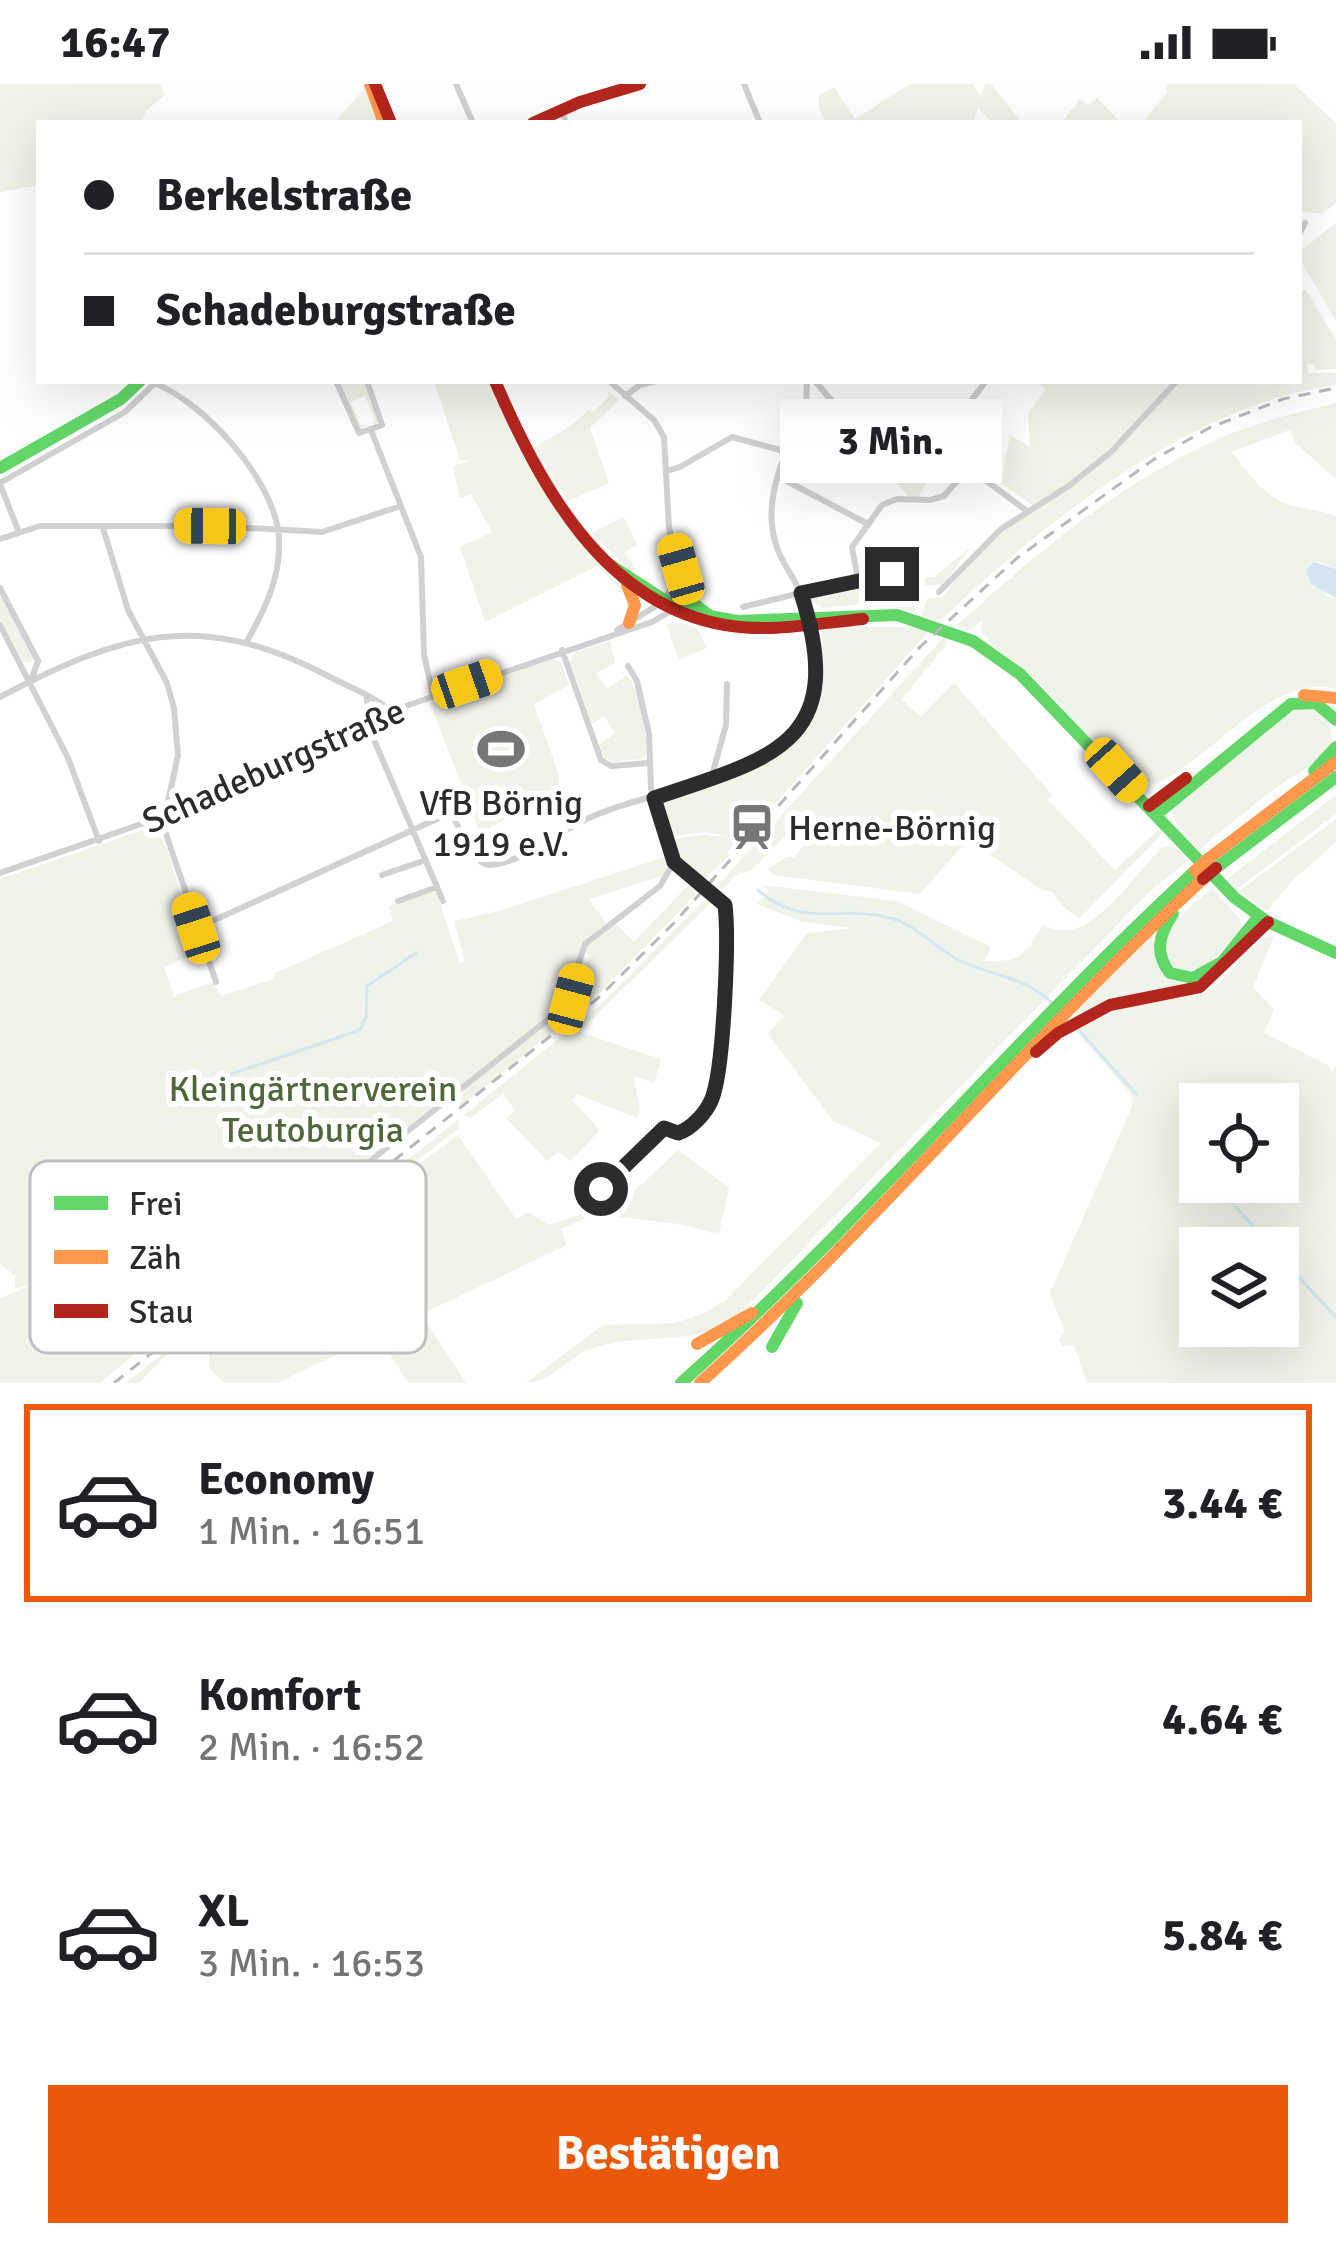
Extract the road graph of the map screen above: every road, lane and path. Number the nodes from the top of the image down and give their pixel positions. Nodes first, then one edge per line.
1 (372, 84) edge
2 (456, 84) edge
3 (640, 84) edge
4 (744, 84) edge
5 (564, 116) edge
6 (387, 120) edge
7 (472, 120) edge
8 (759, 120) edge
9 (1305, 223) dead end
10 (1302, 228) edge
11 (150, 384) edge
12 (152, 384) edge
13 (157, 384) edge
14 (337, 384) edge
15 (368, 384) edge
16 (497, 384) edge
17 (611, 384) edge
18 (644, 384) edge
19 (811, 384) edge
20 (814, 384) edge
21 (984, 384) edge
22 (1174, 384) edge
23 (625, 396) junction
24 (842, 413) junction
25 (805, 429) junction
26 (371, 430) junction
27 (938, 445) junction
28 (784, 452) junction
29 (969, 467) junction
30 (0, 468) edge
31 (666, 471) junction
32 (778, 476) junction
33 (0, 483) edge
34 (400, 506) junction
35 (1028, 511) junction
36 (866, 523) junction
37 (103, 528) junction
38 (18, 532) junction
39 (278, 532) junction
40 (0, 539) edge
41 (609, 564) junction
42 (681, 569) junction
43 (898, 575) dead end
44 (859, 580) junction
45 (627, 584) junction
46 (0, 588) edge
47 (685, 590) junction
48 (939, 592) dead end
49 (801, 593) junction
50 (667, 606) junction
51 (743, 608) dead end
52 (710, 616) junction
53 (809, 619) junction
54 (629, 623) junction
55 (0, 625) edge
56 (613, 632) junction
57 (142, 640) junction
58 (246, 643) junction
59 (562, 650) junction
60 (628, 666) dead end
61 (31, 681) junction
62 (727, 684) dead end
63 (433, 695) junction
64 (0, 697) edge
65 (367, 697) junction
66 (1336, 698) edge
67 (391, 711) junction
68 (1336, 720) edge
69 (367, 721) junction
70 (1336, 747) edge
71 (1336, 762) edge
72 (650, 763) junction
73 (1336, 776) edge
74 (711, 779) junction
75 (654, 798) junction
76 (1280, 802) junction
77 (1153, 810) junction
78 (162, 816) junction
79 (411, 828) junction
80 (100, 841) junction
81 (426, 860) junction
82 (674, 862) junction
83 (1212, 864) junction
84 (0, 871) edge
85 (382, 875) dead end
86 (1199, 878) junction
87 (437, 887) junction
88 (398, 901) dead end
89 (443, 901) dead end
90 (1263, 919) junction
91 (196, 928) junction
92 (1336, 953) edge
93 (216, 982) dead end
94 (1064, 1013) junction
95 (370, 1161) edge
96 (592, 1199) dead end
97 (839, 1253) junction
98 (788, 1287) junction
99 (697, 1344) dead end
100 (772, 1346) dead end
101 (681, 1383) edge
102 (700, 1383) edge

1 - 6 main road
2 - 7 street
3 - 5 main road
4 - 8 street
9 - 10 street
11 - 30 main road
12 - 33 street
13 - 39 street
14 - 26 street
15 - 26 street
16 - 41 main road
17 - 23 street
18 - 23 street
19 - 25 street
20 - 24 street
21 - 27 street
22 - 35 street
23 - 31 street
24 - 25 street
24 - 27 street
25 - 28 street
26 - 34 street
27 - 29 street
28 - 31 street
28 - 32 street
29 - 35 street
29 - 36 street
31 - 42 street
32 - 36 street
32 - 49 street
33 - 38 street
34 - 39 street
34 - 63 street
35 - 48 street
36 - 44 street
37 - 38 street
37 - 39 street
37 - 57 street
38 - 40 street
39 - 58 street
41 - 45 main road
41 - 50 main road
42 - 47 street
42 - 50 street
43 - 44 street
44 - 49 street
45 - 50 main road
45 - 54 main road
46 - 61 street
47 - 50 street
47 - 52 main road
49 - 51 street
49 - 53 street
50 - 52 main road
50 - 53 main road
50 - 54 street, Schadeburgstraße
50 - 56 street, Schadeburgstraße
52 - 53 main road
53 - 74 street
53 - 77 main road
54 - 56 street, Schadeburgstraße
55 - 61 street
56 - 59 street, Schadeburgstraße
57 - 58 street
57 - 61 street
57 - 78 street
58 - 65 street
59 - 63 street, Schadeburgstraße
59 - 72 street
60 - 72 street
61 - 64 street
61 - 80 street
62 - 74 street
63 - 67 street, Schadeburgstraße
65 - 67 street
65 - 69 street
66 - 77 main road
67 - 69 street, Schadeburgstraße
68 - 77 main road
69 - 78 street, Schadeburgstraße
69 - 79 street
70 - 76 main road
71 - 76 main road
72 - 75 street
73 - 83 main road
74 - 75 street
75 - 79 street
75 - 82 street
76 - 83 main road
77 - 90 main road
78 - 80 street, Schadeburgstraße
78 - 91 street
79 - 81 street
79 - 91 street
80 - 84 street, Schadeburgstraße
81 - 85 street
81 - 87 street
82 - 95 street
82 - 96 street
83 - 86 main road, bridge
86 - 90 main road
86 - 94 main road
87 - 88 street
87 - 89 street
90 - 92 main road
90 - 94 main road
91 - 93 street
94 - 97 main road
94 - 98 main road
97 - 100 main road
97 - 102 main road
98 - 99 main road
98 - 101 main road

